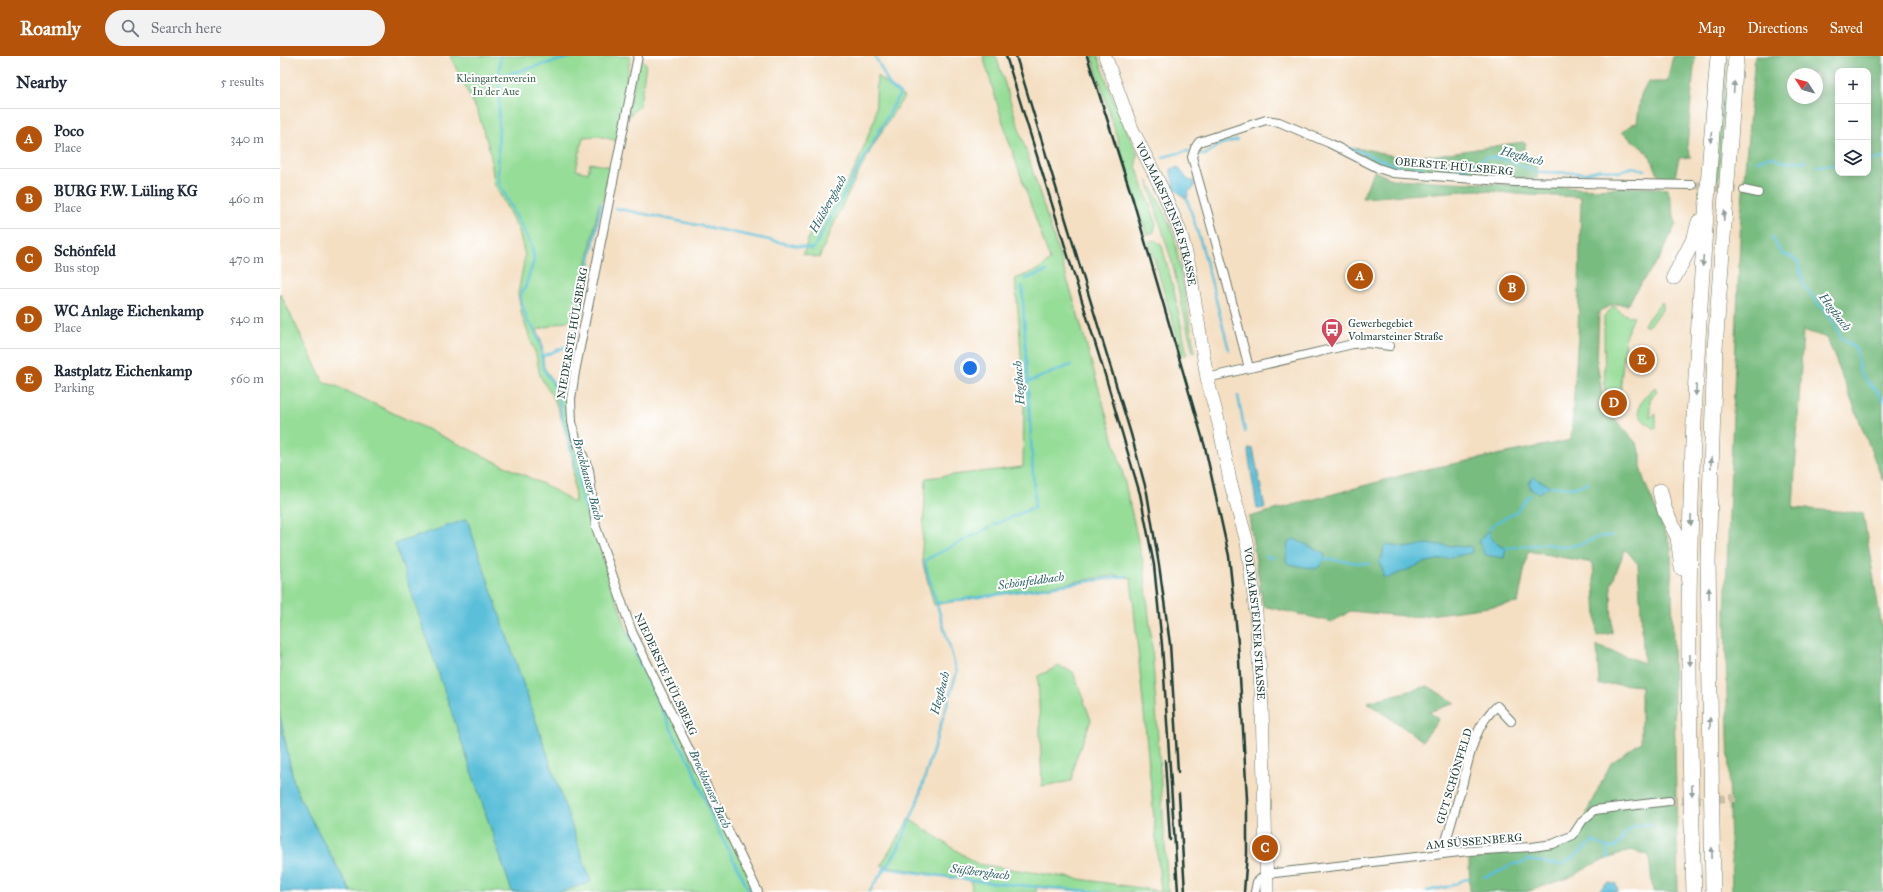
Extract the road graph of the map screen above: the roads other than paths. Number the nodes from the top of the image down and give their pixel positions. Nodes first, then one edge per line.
1 (638, 56) edge
2 (1105, 56) edge
3 (1718, 56) edge
4 (1736, 56) edge
5 (1692, 185) tunnel mouth
6 (1744, 190) tunnel mouth
7 (1758, 193) dead end
8 (1707, 194) junction
9 (1674, 277) dead end
10 (1390, 346) dead end
11 (1249, 368) junction
12 (1207, 378) junction
13 (1660, 491) dead end
14 (1689, 621) junction
15 (1511, 721) dead end
16 (1669, 801) tunnel mouth
17 (1442, 854) junction
18 (1266, 874) junction
19 (758, 892) edge
20 (1255, 892) edge
21 (1267, 892) edge
22 (1694, 892) edge
23 (1713, 892) edge

1 - 19 street, NIEDERSTE HÜLSBERG
2 - 12 main road, VOLMARSTEINER STRASSE
3 -> 8 highway
23 -> 4 highway
5 - 11 street, OBERSTE HÜLSBERG
6 - 7 street
8 - 9 highway
8 -> 14 highway
10 - 11 street
11 - 12 street
12 - 18 main road, VOLMARSTEINER STRASSE
13 - 14 highway
14 -> 22 highway
15 - 17 street, GUT SCHÖNFELD
16 - 17 street, AM SÜSSENBERG
17 - 18 street, AM SÜSSENBERG
18 - 20 street
18 - 21 main road, VOLMARSTEINER STRASSE

